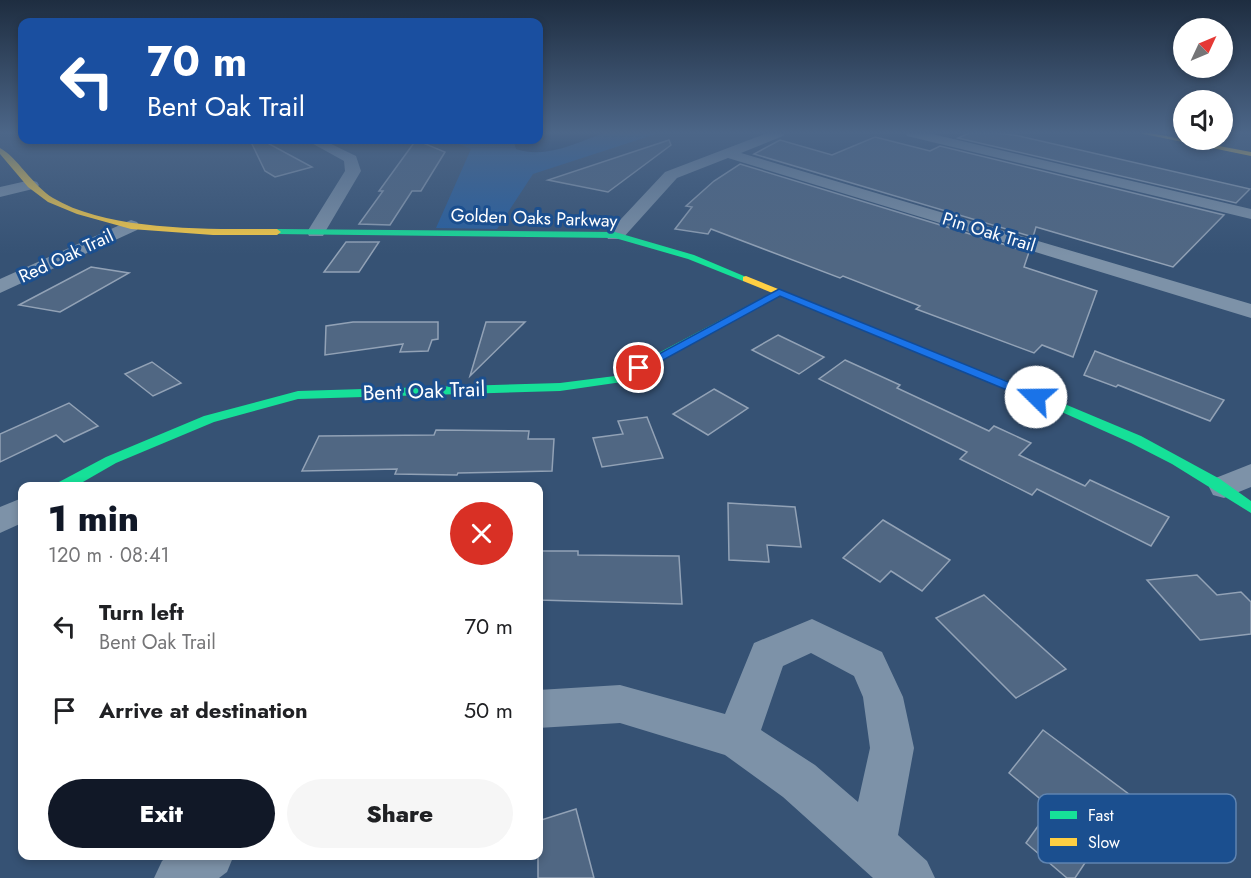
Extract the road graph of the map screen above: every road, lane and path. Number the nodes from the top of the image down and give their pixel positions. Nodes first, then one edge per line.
1 (21, 174) edge
2 (351, 174) edge
3 (674, 174) edge
4 (797, 174) edge
5 (1083, 174) edge
6 (31, 185) junction
7 (0, 192) edge
8 (1251, 214) edge
9 (131, 226) junction
10 (316, 232) junction
11 (615, 235) junction
12 (0, 287) edge
13 (779, 292) junction
14 (1251, 310) edge
15 (1251, 474) edge
16 (71, 482) edge
17 (1224, 488) junction
18 (1251, 508) edge
19 (18, 511) edge
20 (0, 522) edge
21 (543, 709) edge
22 (737, 738) junction
23 (872, 844) junction
24 (203, 860) edge
25 (179, 878) edge
26 (910, 878) edge

1 - 6 street, Golden Oaks Parkway
2 - 10 street
3 - 11 street
4 - 14 street, Pin Oak Trail
5 - 8 street
6 - 7 street
6 - 9 street, Golden Oaks Parkway
9 - 10 street, Golden Oaks Parkway
9 - 12 street, Red Oak Trail
10 - 11 street, Golden Oaks Parkway
11 - 13 street, Golden Oaks Parkway
13 - 16 street, Bent Oak Trail
13 - 17 street, Golden Oaks Parkway
15 - 17 street
17 - 18 street, Golden Oaks Parkway
19 - 20 street
21 - 22 street
22 - 23 street
22 - 23 street
23 - 26 street
24 - 25 street

